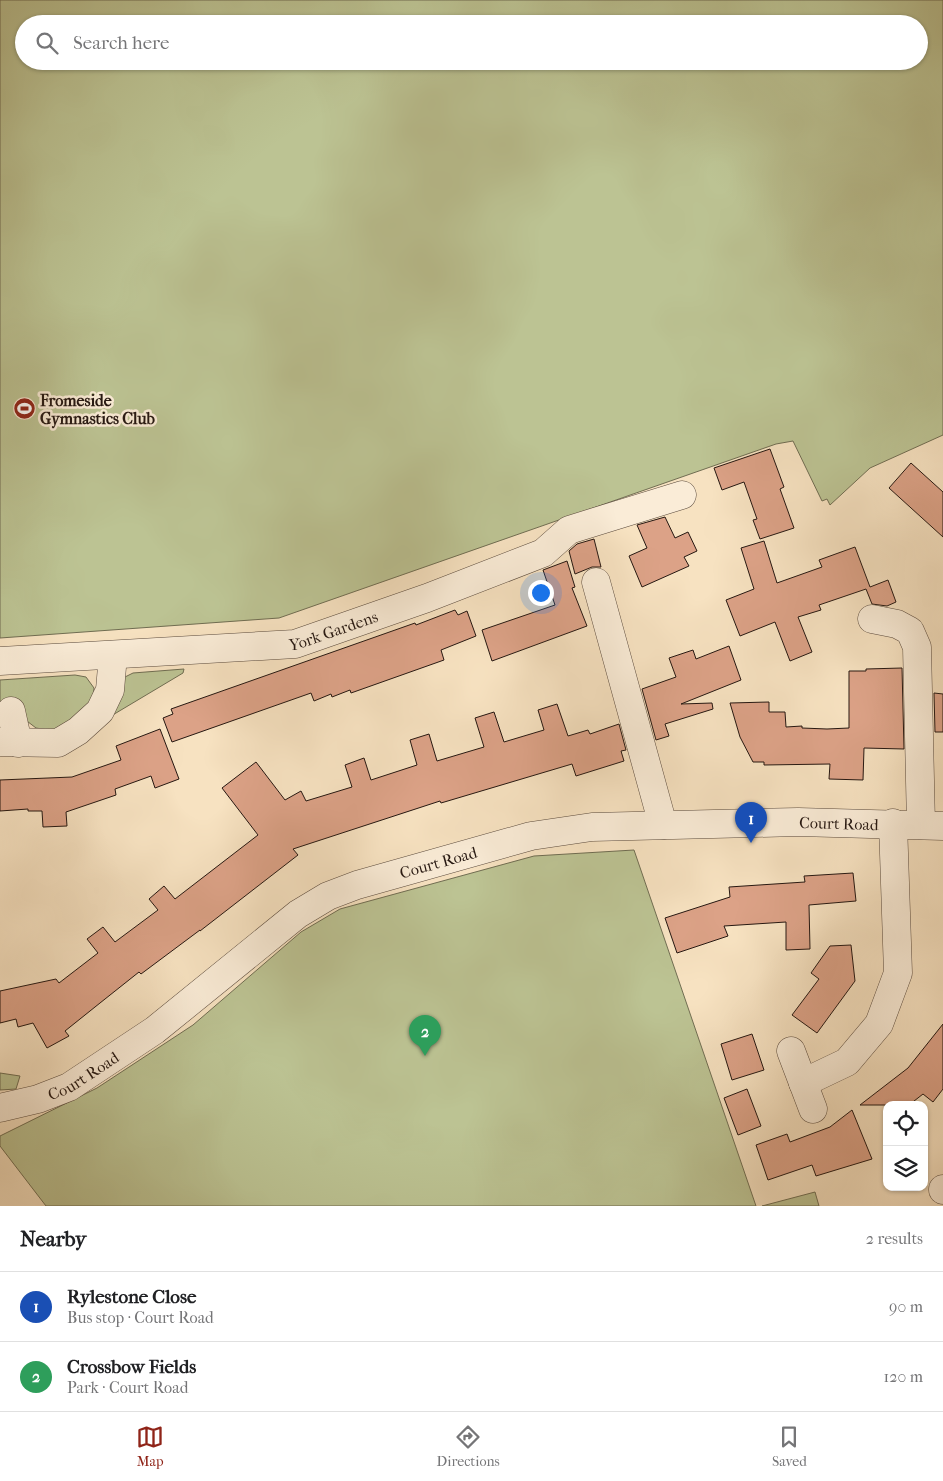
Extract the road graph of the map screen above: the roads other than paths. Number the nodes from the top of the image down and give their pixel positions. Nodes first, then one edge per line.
1 (682, 495) dead end
2 (596, 582) dead end
3 (872, 619) dead end
4 (113, 655) junction
5 (0, 661) edge
6 (11, 711) dead end
7 (9, 743) edge
8 (893, 823) junction
9 (663, 825) junction
10 (932, 825) edge
11 (791, 1051) dead end
12 (803, 1083) junction
13 (0, 1108) edge
14 (812, 1109) dead end

1 - 4 street, York Gardens
2 - 9 street
3 - 10 street
4 - 5 street, York Gardens
4 - 7 street
6 - 7 street
8 - 9 street, Court Road
8 - 10 street, Court Road
8 - 12 street
9 - 13 street, Court Road
11 - 12 street
12 - 14 street

